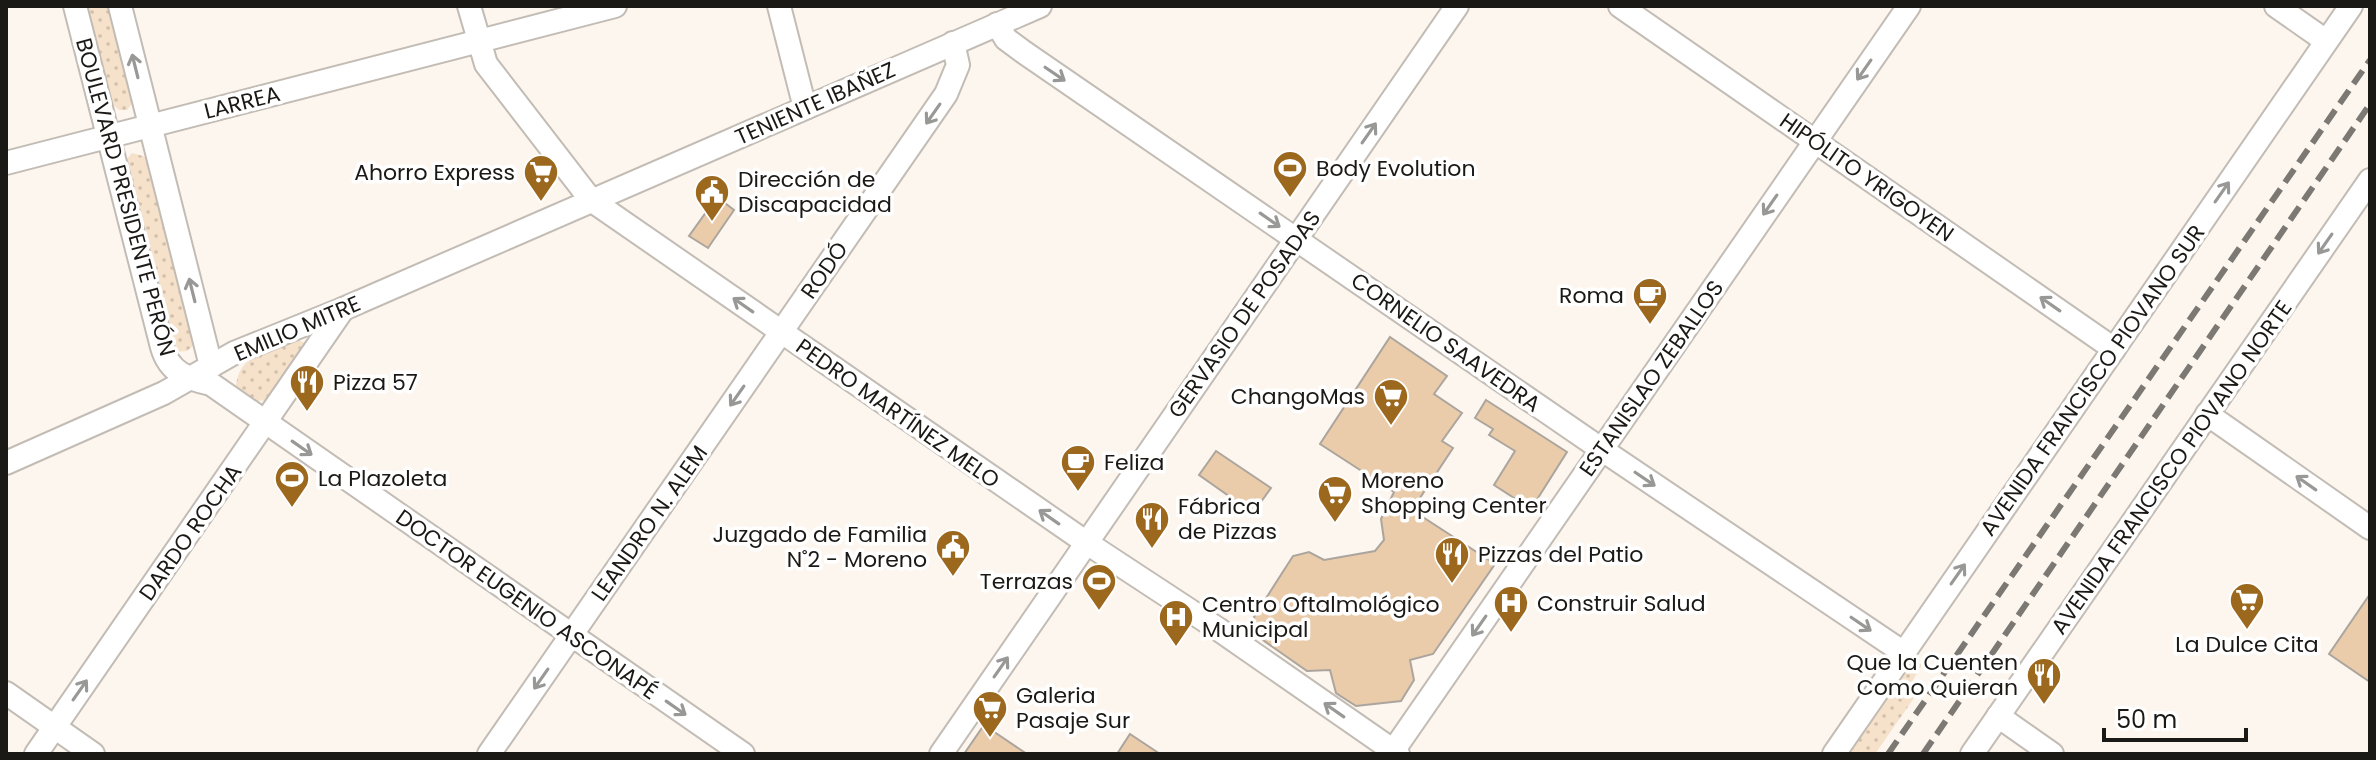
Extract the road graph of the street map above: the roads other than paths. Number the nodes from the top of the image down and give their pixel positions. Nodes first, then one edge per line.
1 (75, 6) edge
2 (120, 6) edge
3 (469, 6) edge
4 (615, 6) edge
5 (779, 6) edge
6 (1040, 6) edge
7 (1457, 6) edge
8 (1620, 6) edge
9 (1909, 6) edge
10 (2276, 6) edge
11 (2351, 6) edge
12 (997, 24) junction
13 (478, 41) junction
14 (2326, 41) junction
15 (953, 43) junction
16 (805, 108) junction
17 (150, 126) junction
18 (108, 137) junction
19 (1814, 141) junction
20 (6, 163) edge
21 (2370, 180) edge
22 (591, 200) junction
23 (1297, 238) junction
24 (343, 309) junction
25 (781, 332) junction
26 (2114, 349) junction
27 (211, 366) junction
28 (188, 379) junction
29 (2207, 414) junction
30 (265, 422) junction
31 (1601, 449) junction
32 (6, 463) edge
33 (2370, 528) edge
34 (1087, 543) junction
35 (571, 635) junction
36 (1904, 653) junction
37 (6, 693) edge
38 (1998, 716) junction
39 (55, 727) junction
40 (1394, 753) edge
41 (36, 754) edge
42 (93, 754) edge
43 (489, 754) edge
44 (743, 754) edge
45 (941, 754) edge
46 (1834, 754) edge
47 (1972, 754) edge
48 (2052, 754) edge

1 - 18 street, BOULEVARD PRESIDENTE PERÓN
17 -> 2 street, BOULEVARD PRESIDENTE PERÓN
3 - 13 street, PEDRO MARTÍNEZ MELO
4 - 13 street, LARREA
5 - 16 street
6 - 12 street, TENIENTE IBAÑEZ
23 -> 7 street, GERVASIO DE POSADAS
8 - 19 street, HIPÓLITO YRIGOYEN
9 -> 19 street, ESTANISLAO ZEBALLOS
10 - 14 street
11 - 14 street, AVENIDA FRANCISCO PIOVANO SUR
12 - 15 street, TENIENTE IBAÑEZ
12 -> 23 street, CORNELIO SAAVEDRA
13 - 17 street, LARREA
13 - 22 street, PEDRO MARTÍNEZ MELO
26 -> 14 street, AVENIDA FRANCISCO PIOVANO SUR
15 - 16 street, TENIENTE IBAÑEZ
15 -> 25 street, RODÓ
16 - 22 street, TENIENTE IBAÑEZ
17 - 18 street, LARREA
27 -> 17 street, BOULEVARD PRESIDENTE PERÓN
18 - 20 street, LARREA
18 - 28 street, BOULEVARD PRESIDENTE PERÓN
26 -> 19 street, HIPÓLITO YRIGOYEN
19 -> 31 street, ESTANISLAO ZEBALLOS
21 -> 29 street, AVENIDA FRANCISCO PIOVANO NORTE
22 - 24 street, EMILIO MITRE
25 -> 22 street, PEDRO MARTÍNEZ MELO
23 - 31 street, CORNELIO SAAVEDRA
23 - 34 street, GERVASIO DE POSADAS
24 - 27 street, EMILIO MITRE
24 - 30 street, DARDO ROCHA
34 -> 25 street, PEDRO MARTÍNEZ MELO
25 -> 35 street, LEANDRO N. ALEM
36 -> 26 street, AVENIDA FRANCISCO PIOVANO SUR
27 - 28 street, EMILIO MITRE
28 - 30 street, DOCTOR EUGENIO ASCONAPÉ
28 - 32 street, EMILIO MITRE
33 -> 29 street
29 - 38 street, AVENIDA FRANCISCO PIOVANO NORTE
30 -> 35 street, DOCTOR EUGENIO ASCONAPÉ
39 -> 30 street, DARDO ROCHA
31 -> 36 street, CORNELIO SAAVEDRA
31 -> 40 street, ESTANISLAO ZEBALLOS
40 -> 34 street, PEDRO MARTÍNEZ MELO
45 -> 34 street, GERVASIO DE POSADAS
35 -> 43 street, LEANDRO N. ALEM
35 -> 44 street, DOCTOR EUGENIO ASCONAPÉ
36 - 46 street, AVENIDA FRANCISCO PIOVANO SUR
37 - 39 street
38 - 47 street, AVENIDA FRANCISCO PIOVANO NORTE
38 - 48 street
39 - 41 street, DARDO ROCHA
39 - 42 street

